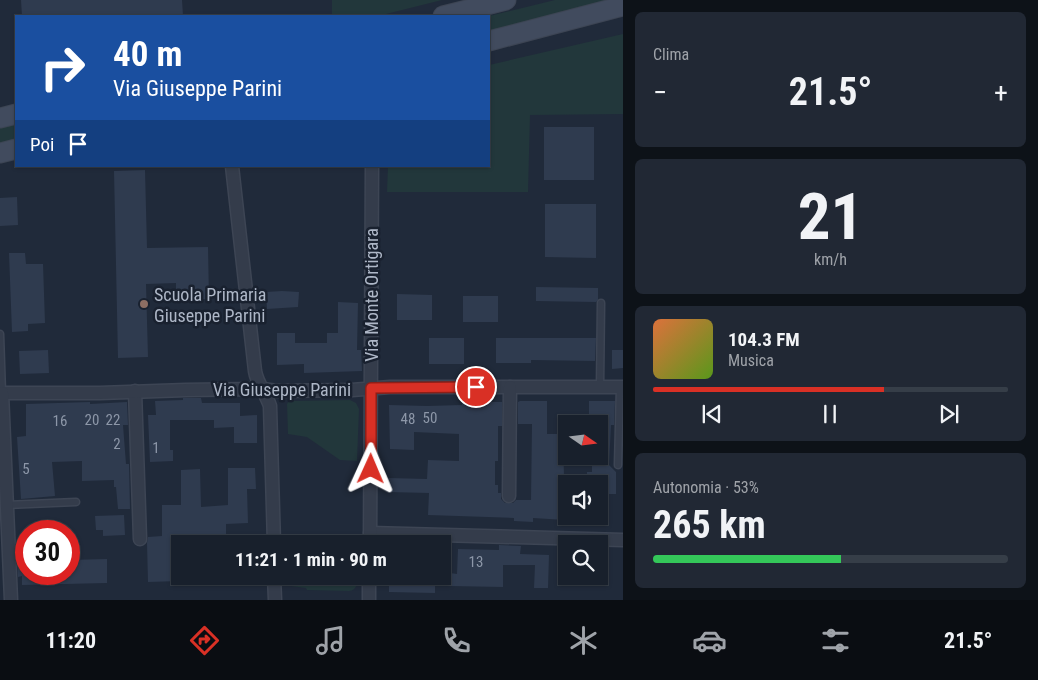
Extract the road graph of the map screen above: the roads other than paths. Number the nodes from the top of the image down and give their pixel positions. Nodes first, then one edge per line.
1 (506, 0) edge
2 (623, 6) edge
3 (447, 15) edge
4 (490, 41) edge
5 (15, 114) edge
6 (0, 118) edge
7 (15, 149) edge
8 (0, 153) edge
9 (232, 167) edge
10 (372, 167) edge
11 (600, 303) dead end
12 (0, 334) edge
13 (510, 387) junction
14 (600, 387) junction
15 (621, 387) edge
16 (371, 388) junction
17 (262, 389) junction
18 (135, 391) junction
19 (1, 393) edge
20 (618, 465) dead end
21 (508, 496) dead end
22 (76, 502) dead end
23 (6, 505) junction
24 (274, 535) edge
25 (370, 535) edge
26 (140, 539) dead end
27 (451, 539) edge
28 (623, 540) edge
29 (274, 585) edge
30 (369, 585) edge
31 (11, 600) edge
32 (275, 600) edge
33 (369, 600) edge

1 - 3 street
2 - 4 street
5 - 6 street
7 - 8 street
9 - 17 street
10 - 16 street, Via Monte Ortigara
11 - 14 lane
12 - 19 lane
13 - 14 street, Via Giuseppe Parini
13 - 16 street, Via Giuseppe Parini
13 - 21 street
14 - 15 street, Via Giuseppe Parini
15 - 20 lane
16 - 17 street, Via Giuseppe Parini
16 - 25 street, Via Monte Ortigara
17 - 18 street, Via Giuseppe Parini
17 - 24 street
18 - 19 street, Via Giuseppe Parini
18 - 26 street
19 - 23 street
22 - 23 lane
23 - 31 street
27 - 28 street
29 - 32 street
30 - 33 street

